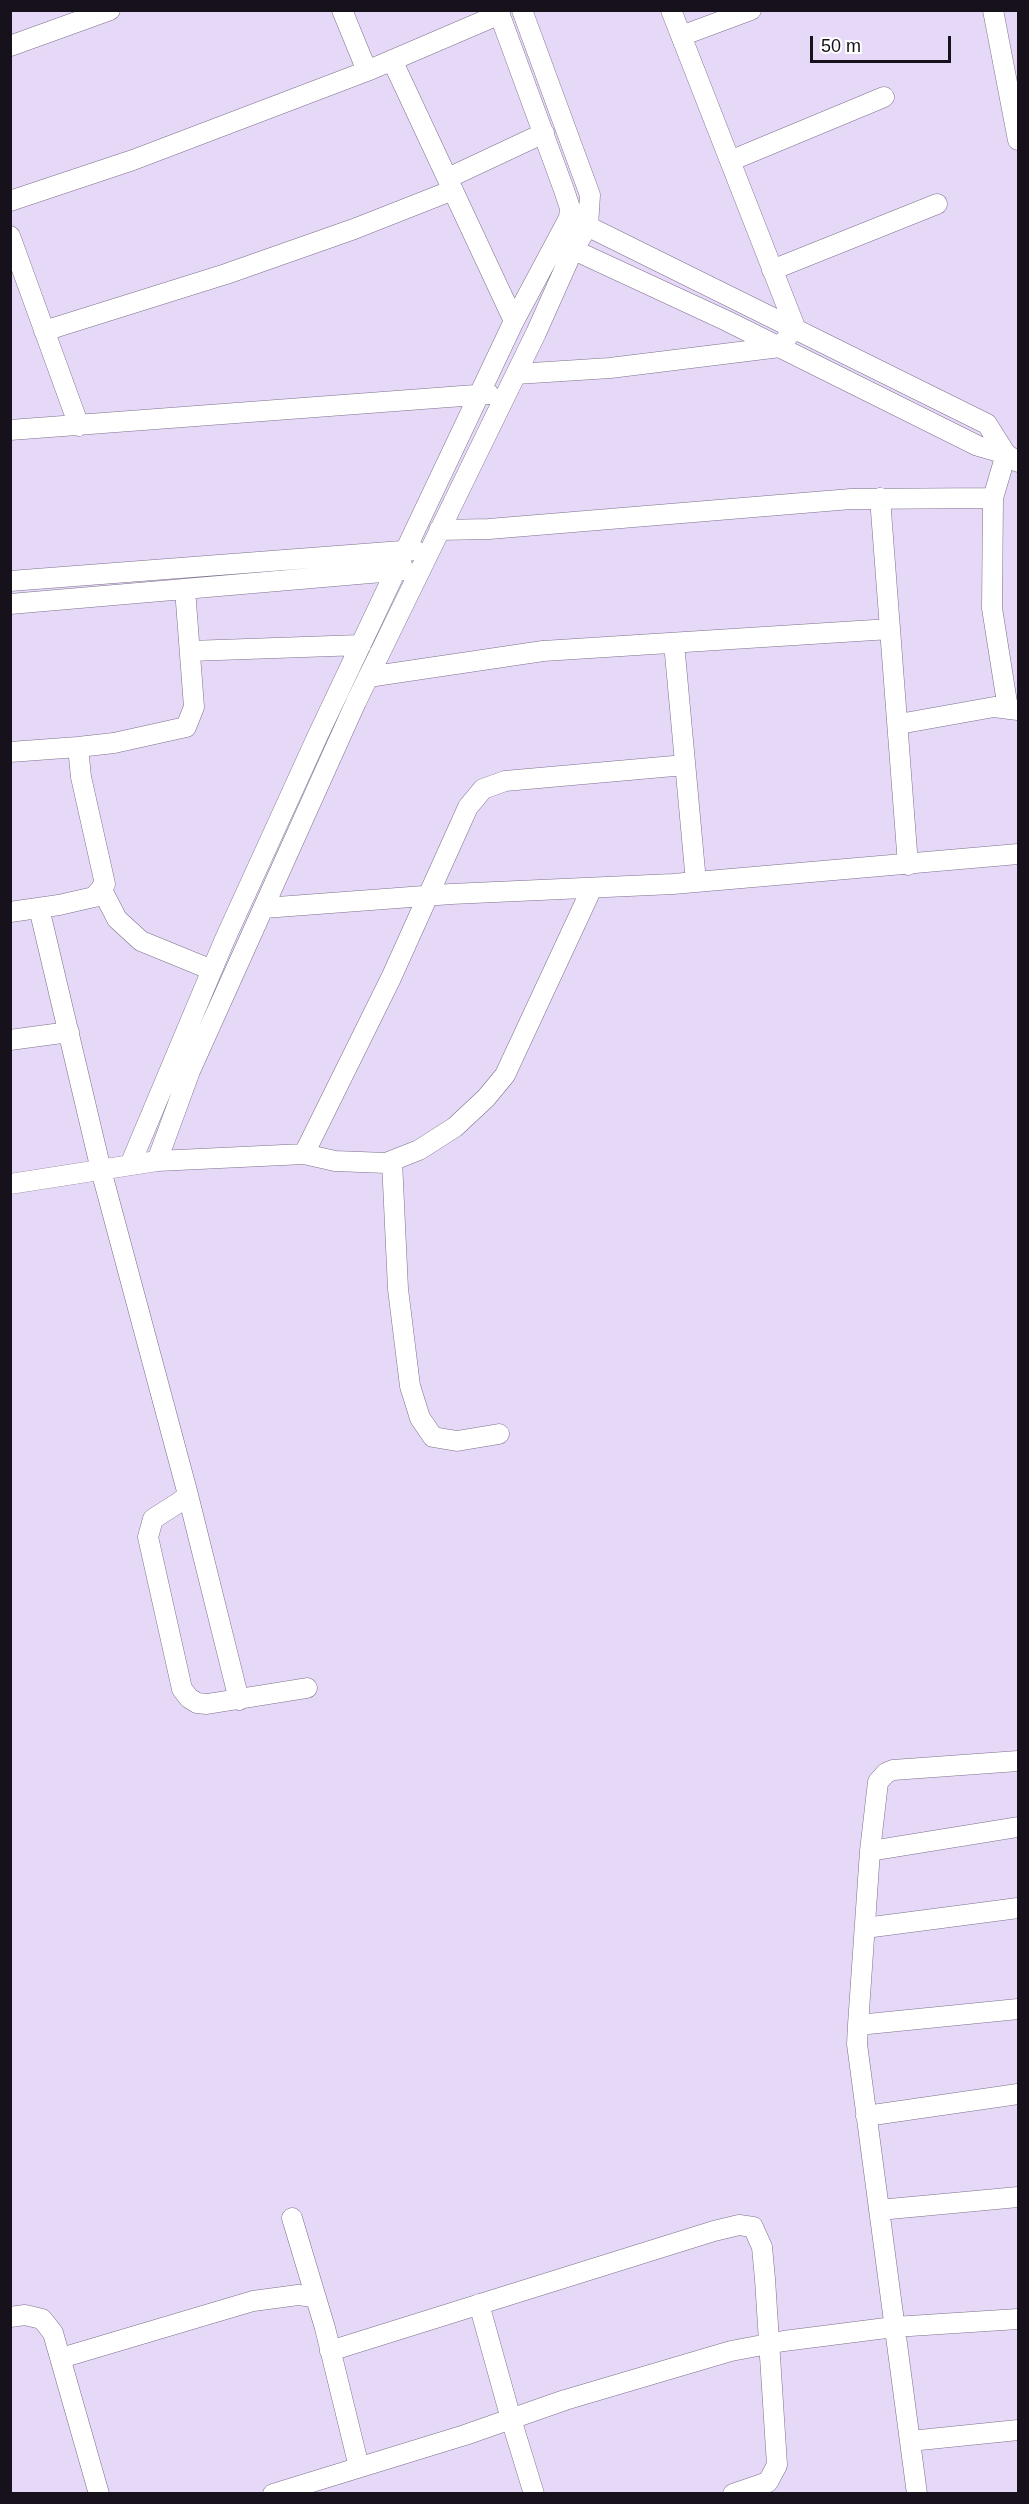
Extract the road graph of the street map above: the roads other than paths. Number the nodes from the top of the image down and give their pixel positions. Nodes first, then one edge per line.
1 (110, 10) edge
2 (342, 10) edge
3 (522, 10) edge
4 (671, 10) edge
5 (751, 10) edge
6 (993, 10) edge
7 (499, 12) edge
8 (681, 36) junction
9 (1009, 44) edge
10 (10, 46) edge
11 (392, 60) junction
12 (367, 71) junction
13 (884, 98) dead end
14 (544, 133) junction
15 (1018, 140) edge
16 (730, 161) junction
17 (450, 184) junction
18 (10, 201) edge
19 (937, 204) dead end
20 (569, 218) junction
21 (588, 226) junction
22 (10, 236) edge
23 (565, 246) junction
24 (772, 270) junction
25 (514, 321) junction
26 (795, 327) junction
27 (44, 331) junction
28 (780, 347) junction
29 (516, 374) junction
30 (506, 393) junction
31 (479, 395) junction
32 (79, 426) junction
33 (10, 430) edge
34 (1012, 458) edge
35 (880, 498) junction
36 (993, 498) junction
37 (439, 530) junction
38 (430, 549) junction
39 (405, 550) junction
40 (420, 569) junction
41 (395, 571) junction
42 (10, 581) edge
43 (185, 589) junction
44 (10, 604) edge
45 (890, 629) junction
46 (674, 643) junction
47 (360, 645) junction
48 (190, 651) junction
49 (368, 677) junction
50 (1013, 710) edge
51 (899, 724) junction
52 (78, 747) junction
53 (10, 752) edge
54 (685, 765) junction
55 (1018, 854) edge
56 (908, 865) junction
57 (696, 882) junction
58 (101, 888) junction
59 (592, 888) junction
60 (426, 896) junction
61 (39, 908) junction
62 (264, 909) junction
63 (10, 912) edge
64 (212, 970) junction
65 (69, 1032) junction
66 (10, 1040) edge
67 (304, 1154) junction
68 (157, 1161) junction
69 (392, 1161) junction
70 (130, 1165) junction
71 (100, 1170) junction
72 (10, 1184) edge
73 (498, 1434) dead end
74 (187, 1491) junction
75 (307, 1688) dead end
76 (239, 1700) junction
77 (1018, 1761) edge
78 (1018, 1827) edge
79 (870, 1851) junction
80 (1018, 1908) edge
81 (865, 1928) junction
82 (1018, 2009) edge
83 (858, 2025) junction
84 (1018, 2094) edge
85 (866, 2116) junction
86 (1018, 2197) edge
87 (879, 2210) junction
88 (292, 2218) dead end
89 (314, 2296) junction
90 (479, 2304) junction
91 (10, 2317) edge
92 (1018, 2319) edge
93 (894, 2327) junction
94 (769, 2343) junction
95 (330, 2351) junction
96 (61, 2358) junction
97 (511, 2419) junction
98 (1018, 2430) edge
99 (909, 2441) junction
100 (359, 2467) junction
101 (99, 2493) edge
102 (273, 2493) edge
103 (534, 2493) edge
104 (733, 2493) edge
105 (917, 2493) edge

1 - 10 street
2 - 12 street
3 - 21 street
4 - 8 street
5 - 8 street
6 - 9 street
7 - 11 street
7 - 14 street
8 - 16 street
9 - 15 street
11 - 12 street
11 - 17 street
12 - 18 street
13 - 16 street
14 - 17 street
14 - 20 street
16 - 24 street
17 - 25 street
17 - 27 street
19 - 24 street
20 - 21 street
20 - 23 street
21 - 23 street
21 - 26 street
22 - 27 street
23 - 25 street
23 - 28 street
23 - 29 street
24 - 26 street
25 - 31 street
26 - 28 street
26 - 34 street
27 - 32 street
28 - 29 street
28 - 34 street
29 - 30 street
30 - 31 street
30 - 37 street
31 - 32 street
31 - 39 street
32 - 33 street
34 - 36 street
35 - 36 street
35 - 37 street
35 - 45 street
36 - 50 street
37 - 38 street
38 - 39 street
38 - 40 street
39 - 41 street
39 - 42 street
40 - 41 street
40 - 49 street
41 - 43 street
41 - 47 street
43 - 44 street
43 - 48 street
45 - 46 street
45 - 51 street
46 - 49 street
46 - 54 street
47 - 48 street
47 - 64 street
48 - 52 street
49 - 62 street
50 - 51 street
51 - 56 street
52 - 53 street
52 - 58 street
54 - 57 street
54 - 60 street
55 - 56 street
56 - 57 street
57 - 59 street
58 - 61 street
58 - 64 street
59 - 60 street
59 - 69 street
60 - 62 street
60 - 67 street
61 - 63 street
61 - 65 street
62 - 68 street
64 - 70 street
65 - 66 street
65 - 71 street
67 - 68 street
67 - 69 street
68 - 70 street
69 - 73 street
70 - 71 street
71 - 72 street
71 - 74 street
74 - 76 street
74 - 76 street
75 - 76 street
77 - 79 street
78 - 79 street
79 - 81 street
80 - 81 street
81 - 83 street
82 - 83 street
83 - 85 street
84 - 85 street
85 - 87 street
86 - 87 street
87 - 93 street
88 - 89 street
89 - 95 street
89 - 96 street
90 - 94 street
90 - 95 street
90 - 97 street
91 - 96 street
92 - 93 street
93 - 94 street
93 - 99 street
94 - 97 street
94 - 104 street
95 - 100 street
96 - 101 street
97 - 100 street
97 - 103 street
98 - 99 street
99 - 105 street
100 - 102 street

